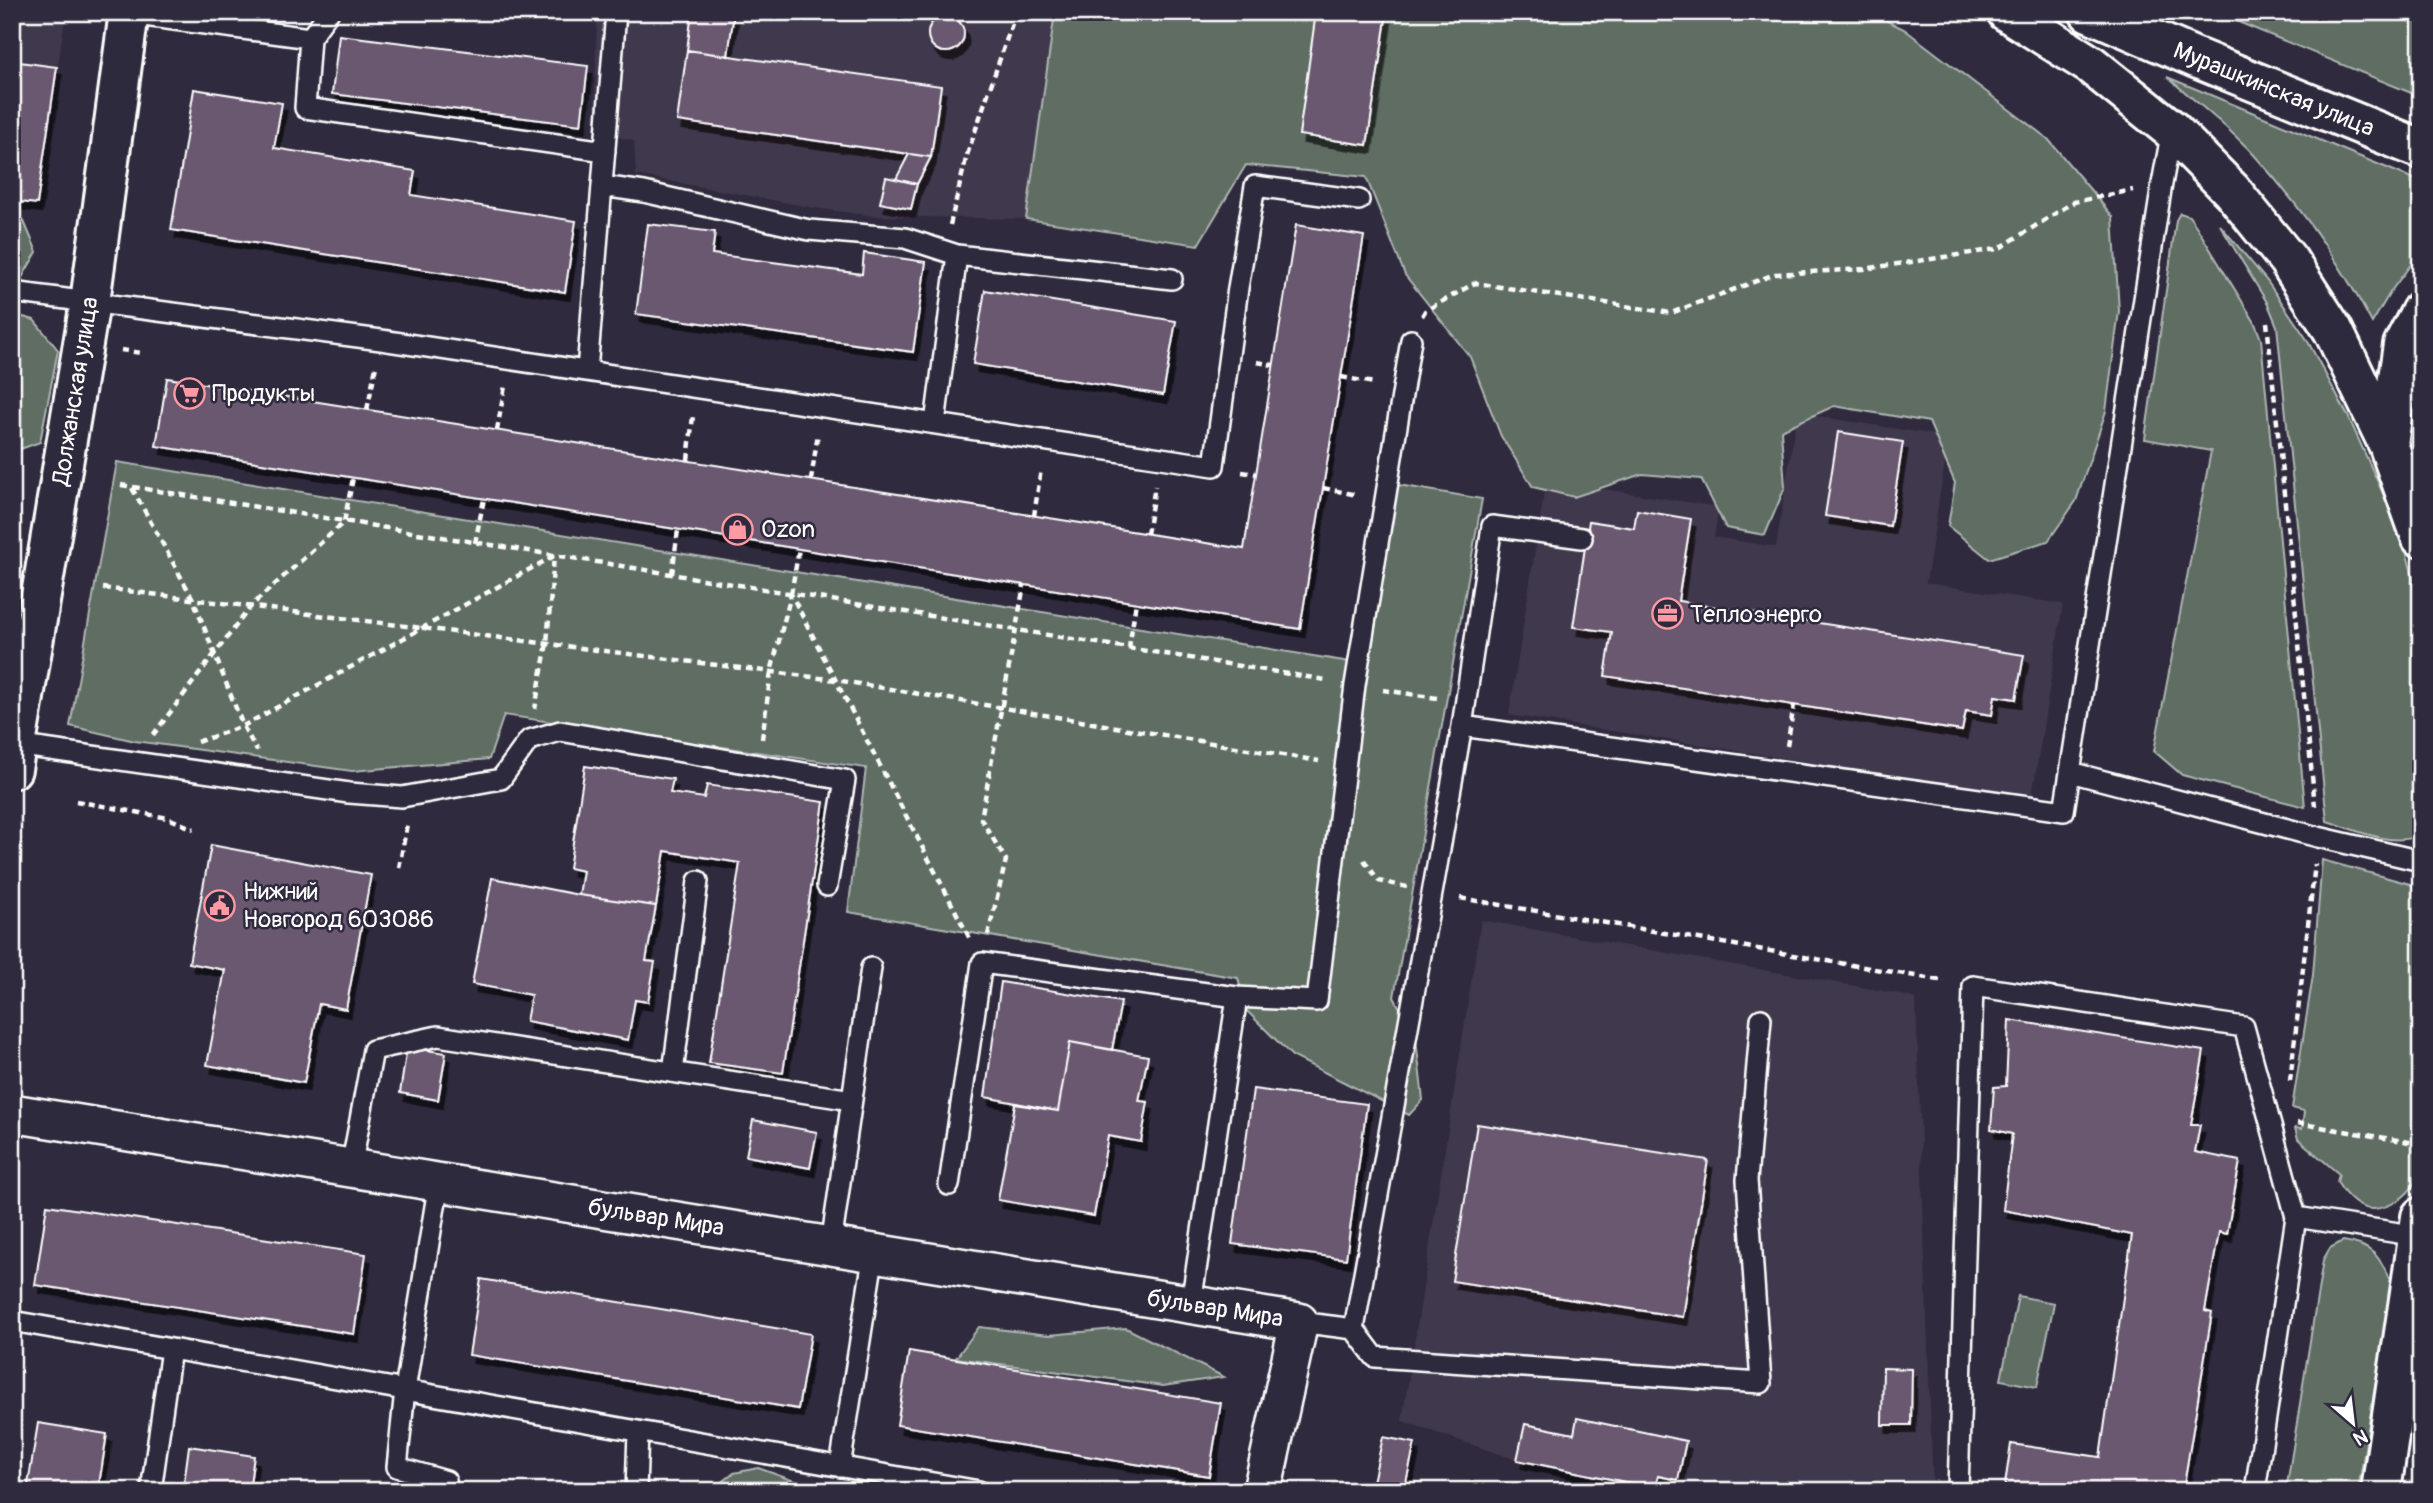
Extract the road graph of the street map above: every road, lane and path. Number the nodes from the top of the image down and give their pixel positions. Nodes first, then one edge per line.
1 (329, 12) edge
2 (616, 12) edge
3 (1016, 12) edge
4 (2007, 12) edge
5 (2089, 12) edge
6 (129, 13) edge
7 (310, 38) junction
8 (2172, 130) junction
9 (2421, 149) edge
10 (605, 151) junction
11 (2161, 184) junction
12 (602, 186) junction
13 (1359, 200) dead end
14 (950, 253) junction
15 (1172, 279) dead end
16 (12, 292) edge
17 (90, 302) junction
18 (2421, 311) edge
19 (2267, 322) dead end
20 (381, 340) junction
21 (1411, 340) joint
22 (113, 349) dead end
23 (141, 353) dead end
24 (511, 360) junction
25 (587, 371) junction
26 (697, 388) junction
27 (821, 407) junction
28 (367, 410) dead end
29 (935, 424) junction
30 (497, 430) dead end
31 (1045, 440) junction
32 (2388, 444) junction
33 (1159, 458) junction
34 (688, 460) dead end
35 (353, 478) dead end
36 (811, 480) dead end
37 (121, 485) dead end
38 (131, 487) junction
39 (484, 499) dead end
40 (1034, 516) dead end
41 (344, 522) junction
42 (678, 530) dead end
43 (1147, 534) dead end
44 (2421, 537) edge
45 (1582, 538) dead end
46 (475, 543) junction
47 (799, 549) dead end
48 (554, 556) junction
49 (672, 574) junction
50 (1024, 585) dead end
51 (103, 588) dead end
52 (791, 594) junction
53 (193, 599) junction
54 (1136, 603) dead end
55 (251, 606) junction
56 (424, 627) junction
57 (1017, 630) junction
58 (547, 643) junction
59 (1129, 648) junction
60 (214, 654) junction
61 (771, 672) junction
62 (836, 680) junction
63 (1355, 685) junction
64 (1465, 703) junction
65 (1794, 705) dead end
66 (1002, 710) junction
67 (243, 726) junction
68 (1462, 726) junction
69 (528, 740) junction
70 (193, 743) dead end
71 (14, 757) edge
72 (131, 764) junction
73 (759, 765) junction
74 (1344, 765) junction
75 (1782, 771) junction
76 (2070, 772) junction
77 (274, 781) junction
78 (76, 801) dead end
79 (408, 818) dead end
80 (1339, 827) junction
81 (194, 829) dead end
82 (2318, 837) junction
83 (2421, 861) edge
84 (399, 868) dead end
85 (698, 881) dead end
86 (827, 886) dead end
87 (1432, 893) junction
88 (982, 963) junction
89 (871, 968) dead end
90 (1973, 986) junction
91 (1237, 998) junction
92 (1760, 1019) dead end
93 (673, 1072) junction
94 (2290, 1083) dead end
95 (852, 1100) junction
96 (12, 1113) edge
97 (2291, 1122) dead end
98 (2421, 1144) edge
99 (351, 1168) junction
100 (439, 1182) junction
101 (949, 1185) dead end
102 (2296, 1217) junction
103 (2419, 1226) edge
104 (831, 1245) junction
105 (874, 1252) junction
106 (1191, 1304) junction
107 (12, 1321) edge
108 (1299, 1322) junction
109 (1354, 1329) junction
110 (171, 1349) junction
111 (405, 1390) junction
112 (638, 1431) junction
113 (840, 1467) junction
114 (918, 1485) edge
115 (1269, 1489) edge
116 (151, 1491) edge
117 (444, 1491) edge
118 (636, 1491) edge
119 (979, 1491) edge
120 (1958, 1491) edge
121 (2255, 1491) edge
122 (2381, 1491) edge

1 - 7 lane
2 - 10 lane
3 - 14 path
4 - 8 main road
5 - 9 main road, Мурашкинская улица
6 - 7 lane
6 - 17 main road, Должанская улица
7 - 10 lane
8 - 11 lane
8 - 32 main road
10 - 12 lane
11 - 21 path
11 - 76 lane
12 - 14 lane
12 - 25 lane
13 - 33 lane
14 - 15 lane
14 - 29 lane
16 - 17 lane
17 - 20 lane
17 - 71 main road, Должанская улица
18 - 32 main road
19 - 82 path
20 - 24 lane
20 - 28 path
21 - 63 lane
22 - 23 path
24 - 25 lane
24 - 30 path
25 - 26 lane
26 - 27 lane
26 - 34 path
27 - 29 lane
27 - 36 path
29 - 31 lane
31 - 33 lane
31 - 40 path
32 - 44 main road
33 - 43 path
35 - 41 path
37 - 38 path
38 - 41 path
38 - 53 path
39 - 46 path
41 - 46 path
41 - 55 path
42 - 49 path
45 - 64 lane
46 - 48 path
47 - 52 path
48 - 49 path
48 - 56 path
48 - 58 path
49 - 52 path
50 - 57 path
51 - 53 path
52 - 57 path
52 - 61 path
52 - 62 path
53 - 55 path
53 - 60 path
54 - 59 path
55 - 56 path
55 - 60 path
56 - 58 path
56 - 67 path
57 - 59 path
57 - 66 path
58 - 61 path
58 - 69 path
59 - 63 path
60 - 67 path
60 - 72 path
61 - 62 path
61 - 73 path
62 - 66 path
62 - 88 path
63 - 64 path
63 - 74 lane
64 - 68 lane
65 - 75 path
66 - 74 path
66 - 88 path
67 - 70 path
67 - 77 path
68 - 75 lane
68 - 87 lane
69 - 73 lane
69 - 77 lane
71 - 72 lane
72 - 77 lane
73 - 86 lane
74 - 80 lane
75 - 76 lane
76 - 82 lane
78 - 81 path
79 - 84 path
80 - 87 path
80 - 91 lane
82 - 83 lane
82 - 94 path
85 - 93 lane
87 - 90 path
87 - 109 lane
88 - 91 lane
88 - 101 lane
89 - 95 lane
90 - 102 lane
90 - 120 lane
91 - 106 lane
92 - 109 lane
93 - 95 lane
93 - 99 lane
95 - 104 lane
96 - 99 street, бульвар Мира
97 - 98 path
99 - 100 street, бульвар Мира
100 - 104 street, бульвар Мира
100 - 111 lane
102 - 103 lane
102 - 121 lane
103 - 122 main road
104 - 105 street, бульвар Мира
105 - 106 street, бульвар Мира
105 - 113 lane
106 - 108 street, бульвар Мира
107 - 110 lane
108 - 109 lane
108 - 115 street
110 - 111 lane
110 - 116 lane
111 - 112 lane
111 - 117 lane
112 - 113 lane
112 - 118 lane
113 - 114 lane
114 - 119 lane

